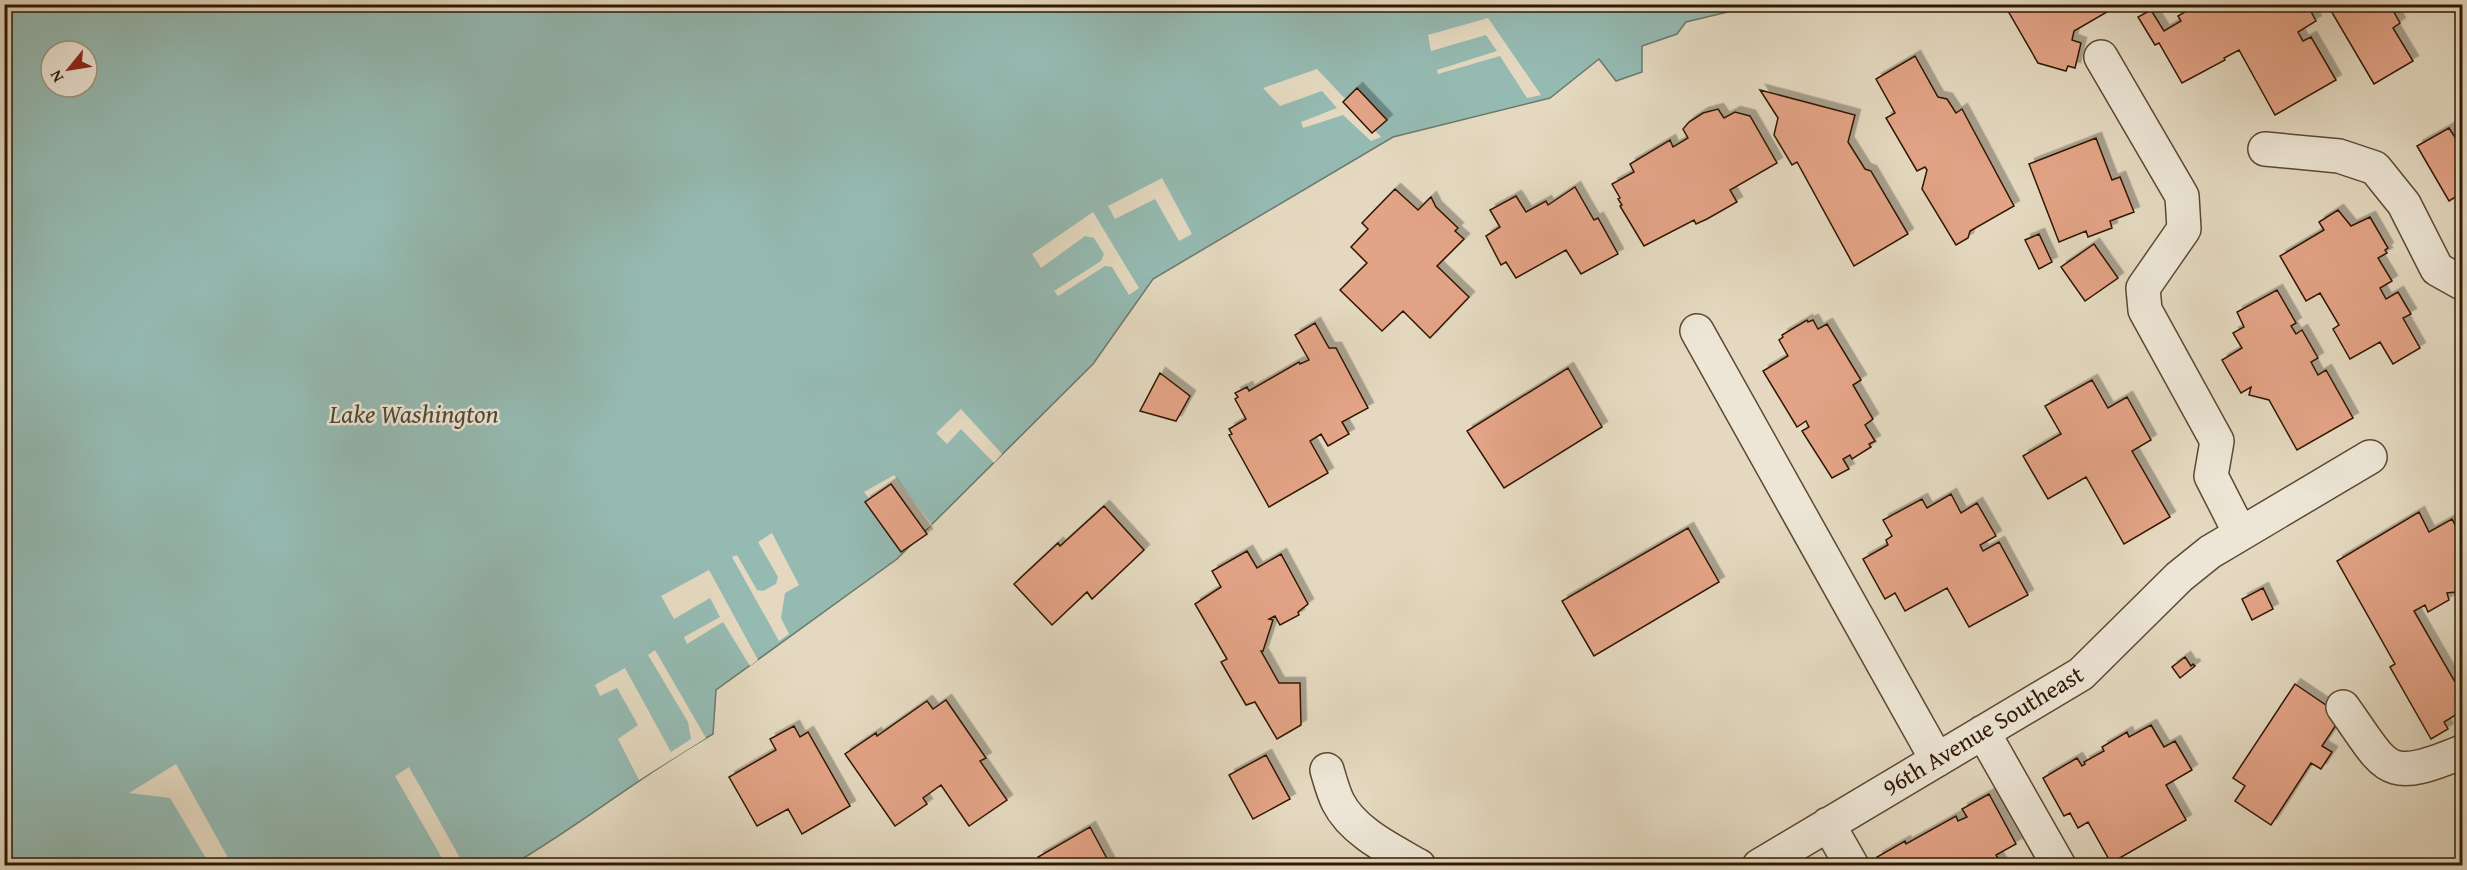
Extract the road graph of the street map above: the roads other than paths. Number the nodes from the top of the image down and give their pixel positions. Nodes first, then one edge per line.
1 (2101, 57) dead end
2 (2265, 149) dead end
3 (2463, 283) edge
4 (1697, 331) dead end
5 (2370, 457) dead end
6 (2240, 533) junction
7 (2343, 707) dead end
8 (1983, 732) junction
9 (2463, 752) edge
10 (1937, 760) junction
11 (1327, 770) dead end
12 (1828, 824) junction
13 (1419, 866) edge
14 (1759, 866) edge
15 (1852, 866) edge
16 (2059, 866) edge

1 - 6 street
2 - 3 street
4 - 10 street
5 - 6 street, 96th Avenue Southeast
6 - 8 street, 96th Avenue Southeast
7 - 9 street
8 - 10 street, 96th Avenue Southeast
8 - 16 street
10 - 12 street, 96th Avenue Southeast
11 - 13 street
12 - 14 street, 96th Avenue Southeast
12 - 15 street

